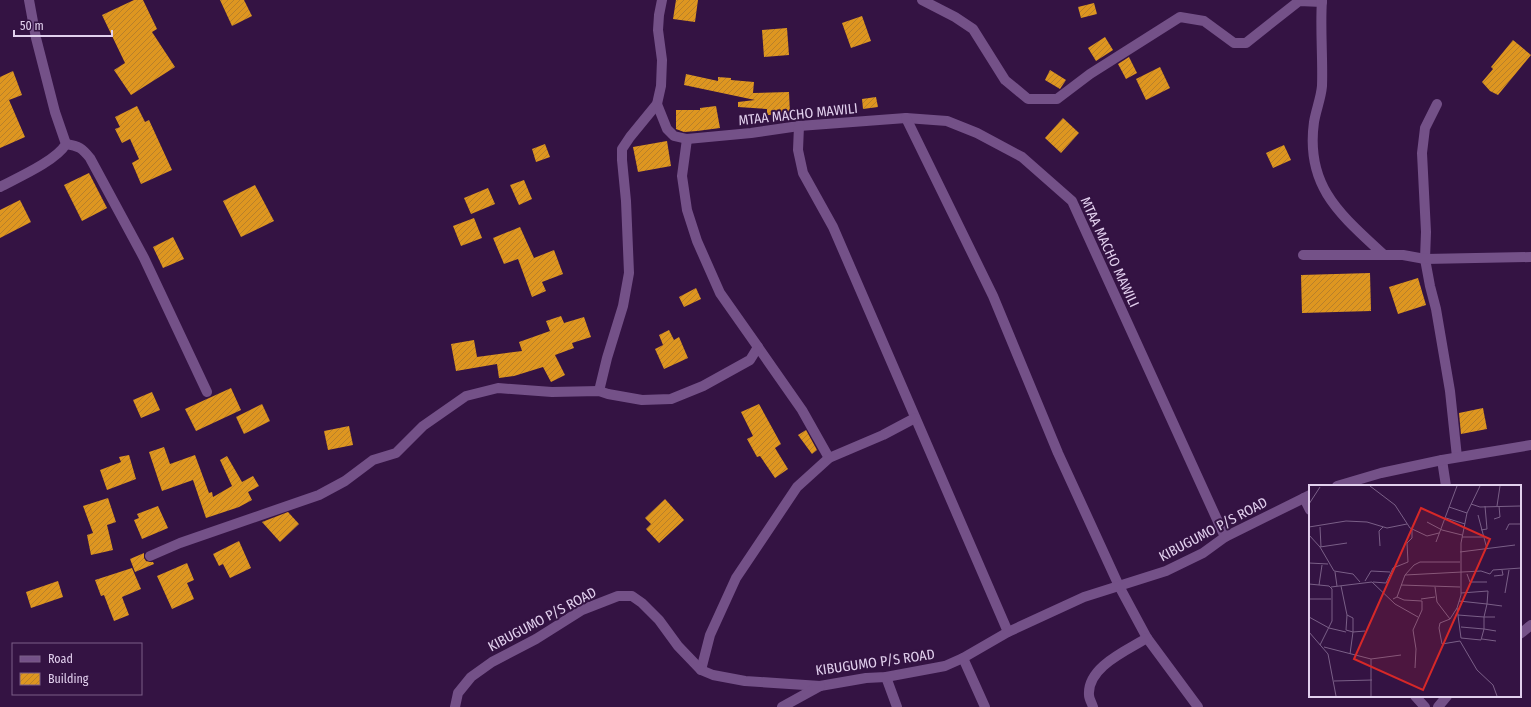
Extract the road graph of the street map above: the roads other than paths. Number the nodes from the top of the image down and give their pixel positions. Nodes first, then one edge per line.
1 (30, 0) edge
2 (662, 0) edge
3 (922, 0) edge
4 (1322, 1) edge
5 (657, 104) junction
6 (1437, 104) dead end
7 (906, 118) junction
8 (799, 126) junction
9 (687, 139) junction
10 (66, 144) junction
11 (0, 187) edge
12 (1303, 255) dead end
13 (1384, 255) junction
14 (1531, 257) edge
15 (1425, 259) junction
16 (758, 347) junction
17 (599, 391) junction
18 (207, 392) dead end
19 (915, 418) junction
20 (1531, 445) edge
21 (1457, 457) junction
22 (829, 458) junction
23 (1442, 460) junction
24 (1340, 485) edge
25 (1446, 485) edge
26 (1307, 497) edge
27 (1225, 537) junction
28 (150, 556) dead end
29 (1119, 586) junction
30 (1531, 625) edge
31 (1008, 632) junction
32 (1521, 633) edge
33 (1147, 638) junction
34 (963, 658) junction
35 (702, 670) junction
36 (886, 677) junction
37 (820, 686) junction
38 (1416, 697) edge
39 (1446, 697) edge
40 (455, 707) edge
41 (782, 707) edge
42 (897, 707) edge
43 (985, 707) edge
44 (1093, 707) edge
45 (1198, 707) edge
46 (1425, 707) edge
47 (1438, 707) edge

1 - 10 street
2 - 5 street
3 - 4 street
4 - 13 street
5 - 9 street, MTAA MACHO MAWILI
5 - 17 street
6 - 15 street
7 - 8 street, MTAA MACHO MAWILI
7 - 27 street, MTAA MACHO MAWILI
7 - 29 street
8 - 9 street, MTAA MACHO MAWILI
8 - 19 street
9 - 16 street
10 - 11 street
10 - 18 street
12 - 13 street
13 - 15 street
14 - 15 street
15 - 21 street
16 - 17 street
16 - 22 street
17 - 28 street
19 - 22 street
19 - 31 street
20 - 21 street
21 - 23 street
22 - 35 street
23 - 24 street
23 - 25 street
26 - 27 street, KIBUGUMO P/S ROAD
27 - 29 street, KIBUGUMO P/S ROAD
29 - 31 street, KIBUGUMO P/S ROAD
29 - 33 street
30 - 32 street
31 - 34 street, KIBUGUMO P/S ROAD
33 - 44 street
33 - 45 street
34 - 36 street, KIBUGUMO P/S ROAD
34 - 43 street
35 - 37 street, KIBUGUMO P/S ROAD
35 - 40 street, KIBUGUMO P/S ROAD
36 - 37 street, KIBUGUMO P/S ROAD
36 - 42 street
37 - 41 street
38 - 46 street
39 - 47 street

